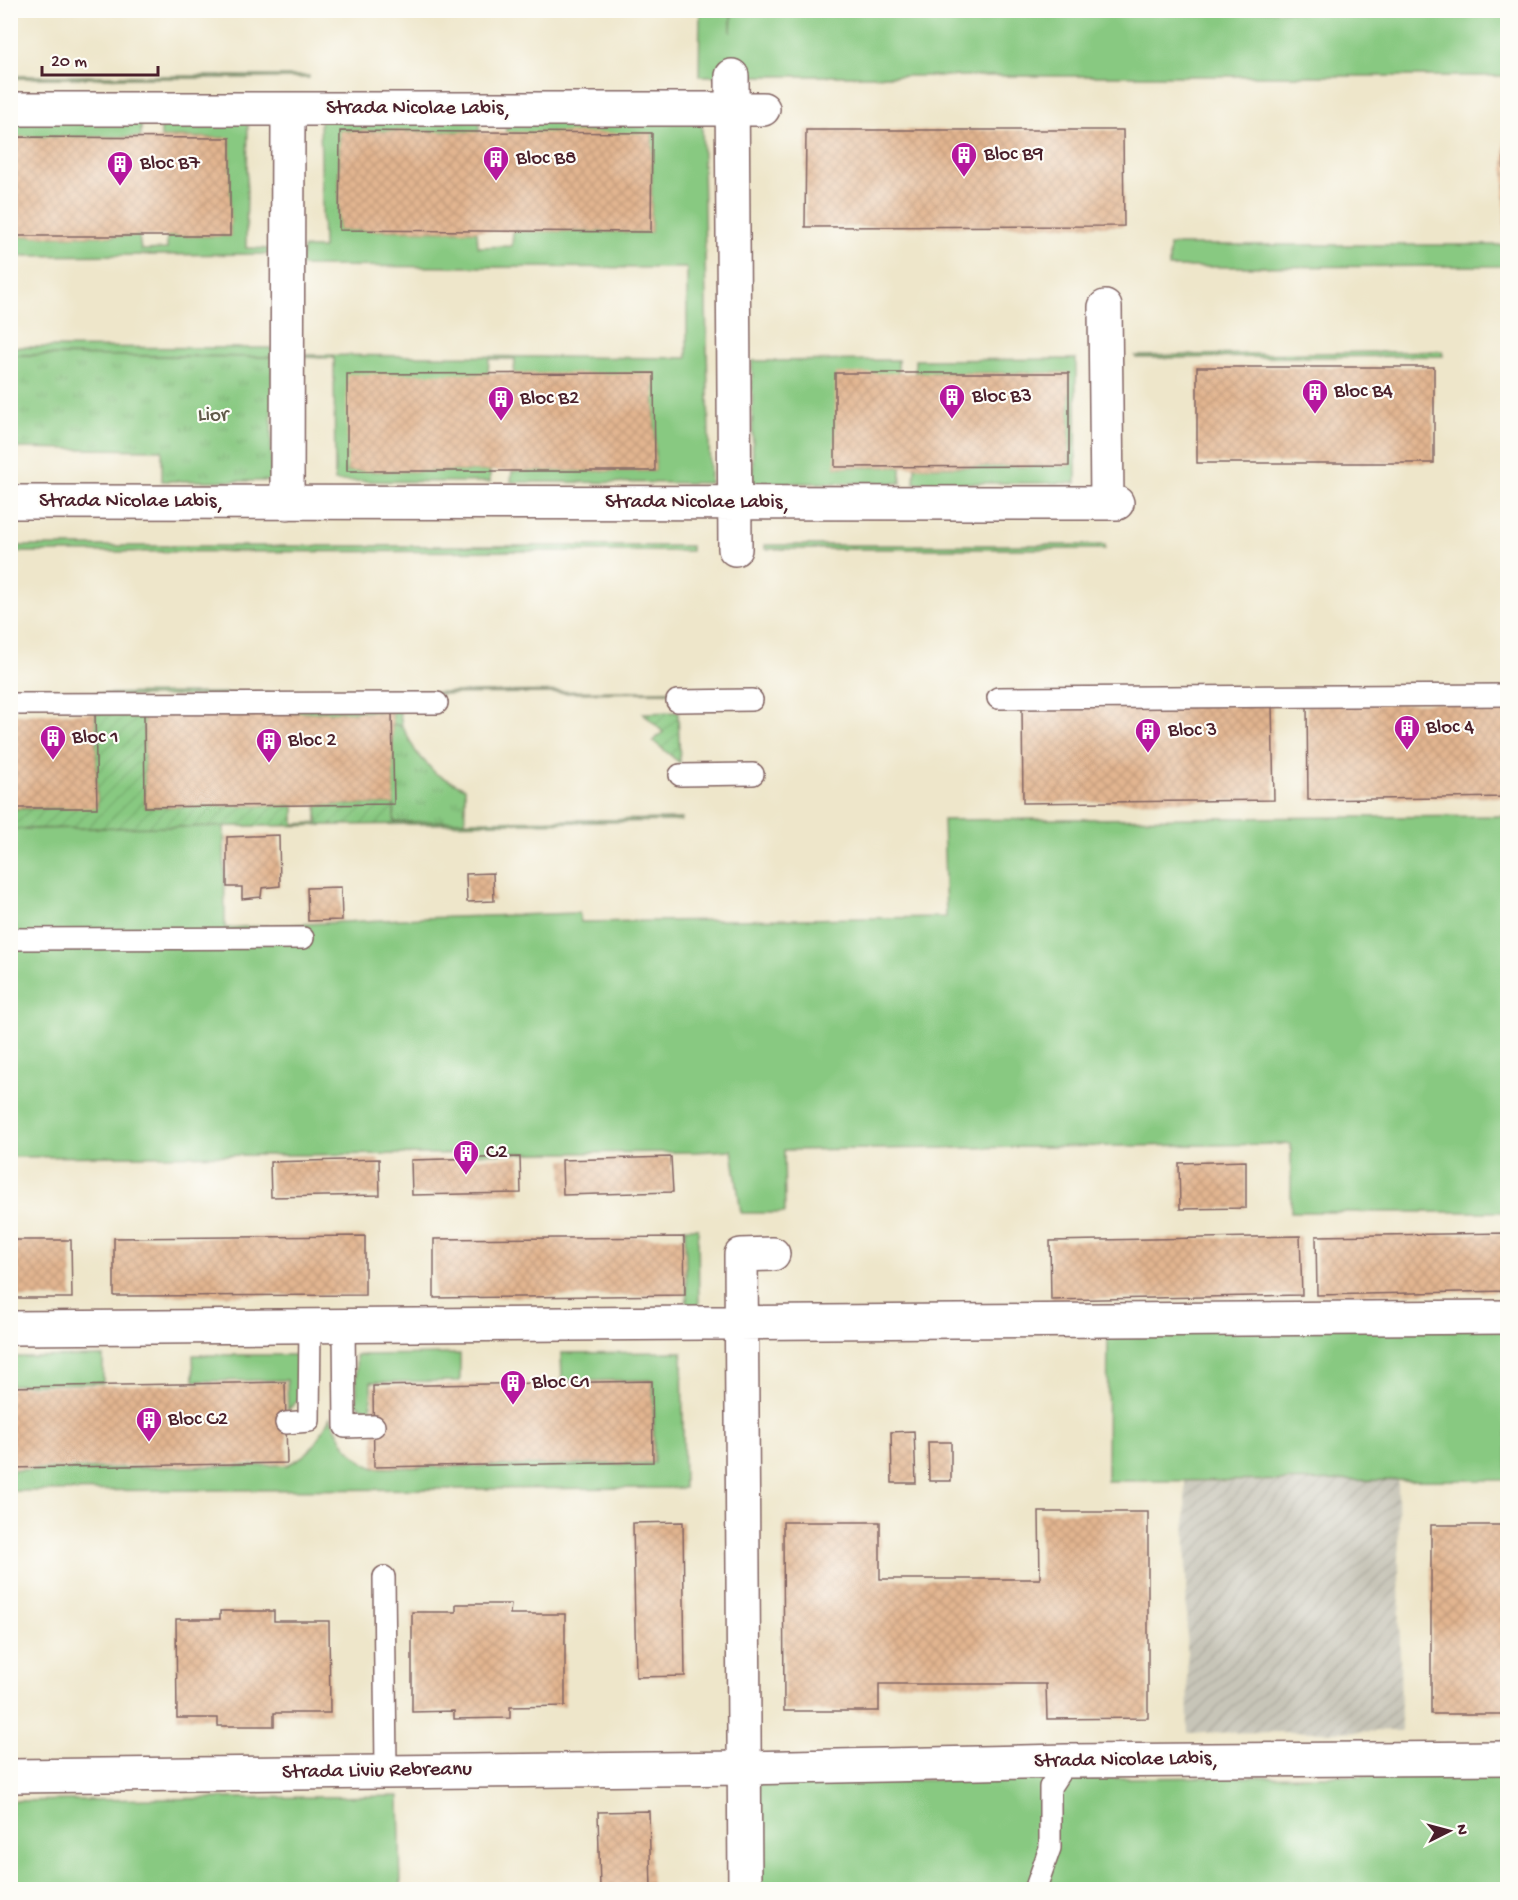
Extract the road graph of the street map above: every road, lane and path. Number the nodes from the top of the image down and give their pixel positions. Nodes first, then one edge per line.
1 (732, 76) dead end
2 (10, 109) edge
3 (288, 109) junction
4 (747, 109) junction
5 (1105, 307) dead end
6 (10, 502) edge
7 (287, 502) junction
8 (735, 502) junction
9 (735, 549) dead end
10 (1508, 695) edge
11 (998, 698) dead end
12 (752, 700) dead end
13 (677, 701) dead end
14 (437, 703) dead end
15 (10, 704) edge
16 (753, 774) dead end
17 (680, 775) dead end
18 (303, 938) dead end
19 (10, 939) edge
20 (773, 1254) dead end
21 (1508, 1317) edge
22 (741, 1322) junction
23 (310, 1326) junction
24 (344, 1326) junction
25 (10, 1328) edge
26 (286, 1423) dead end
27 (374, 1426) dead end
28 (384, 1577) dead end
29 (1508, 1758) edge
30 (1067, 1761) junction
31 (744, 1768) junction
32 (386, 1771) junction
33 (10, 1776) edge
34 (745, 1890) edge
35 (1035, 1890) edge

1 - 4 street
2 - 3 street, Strada Nicolae Labiș
3 - 4 street, Strada Nicolae Labiș
3 - 7 street
4 - 8 street
5 - 8 street, Strada Nicolae Labiș
6 - 7 street, Strada Nicolae Labiș
7 - 8 street, Strada Nicolae Labiș
8 - 9 street
10 - 11 lane
12 - 13 lane
14 - 15 lane
16 - 17 lane
18 - 19 lane
20 - 22 street
21 - 22 street
22 - 24 street
22 - 31 street
23 - 24 street
23 - 25 street
23 - 26 lane
24 - 27 lane
28 - 32 lane
29 - 30 street, Strada Nicolae Labiș
30 - 31 street, Strada Nicolae Labiș
30 - 35 lane
31 - 32 street, Strada Liviu Rebreanu
31 - 34 street
32 - 33 street, Strada Liviu Rebreanu

